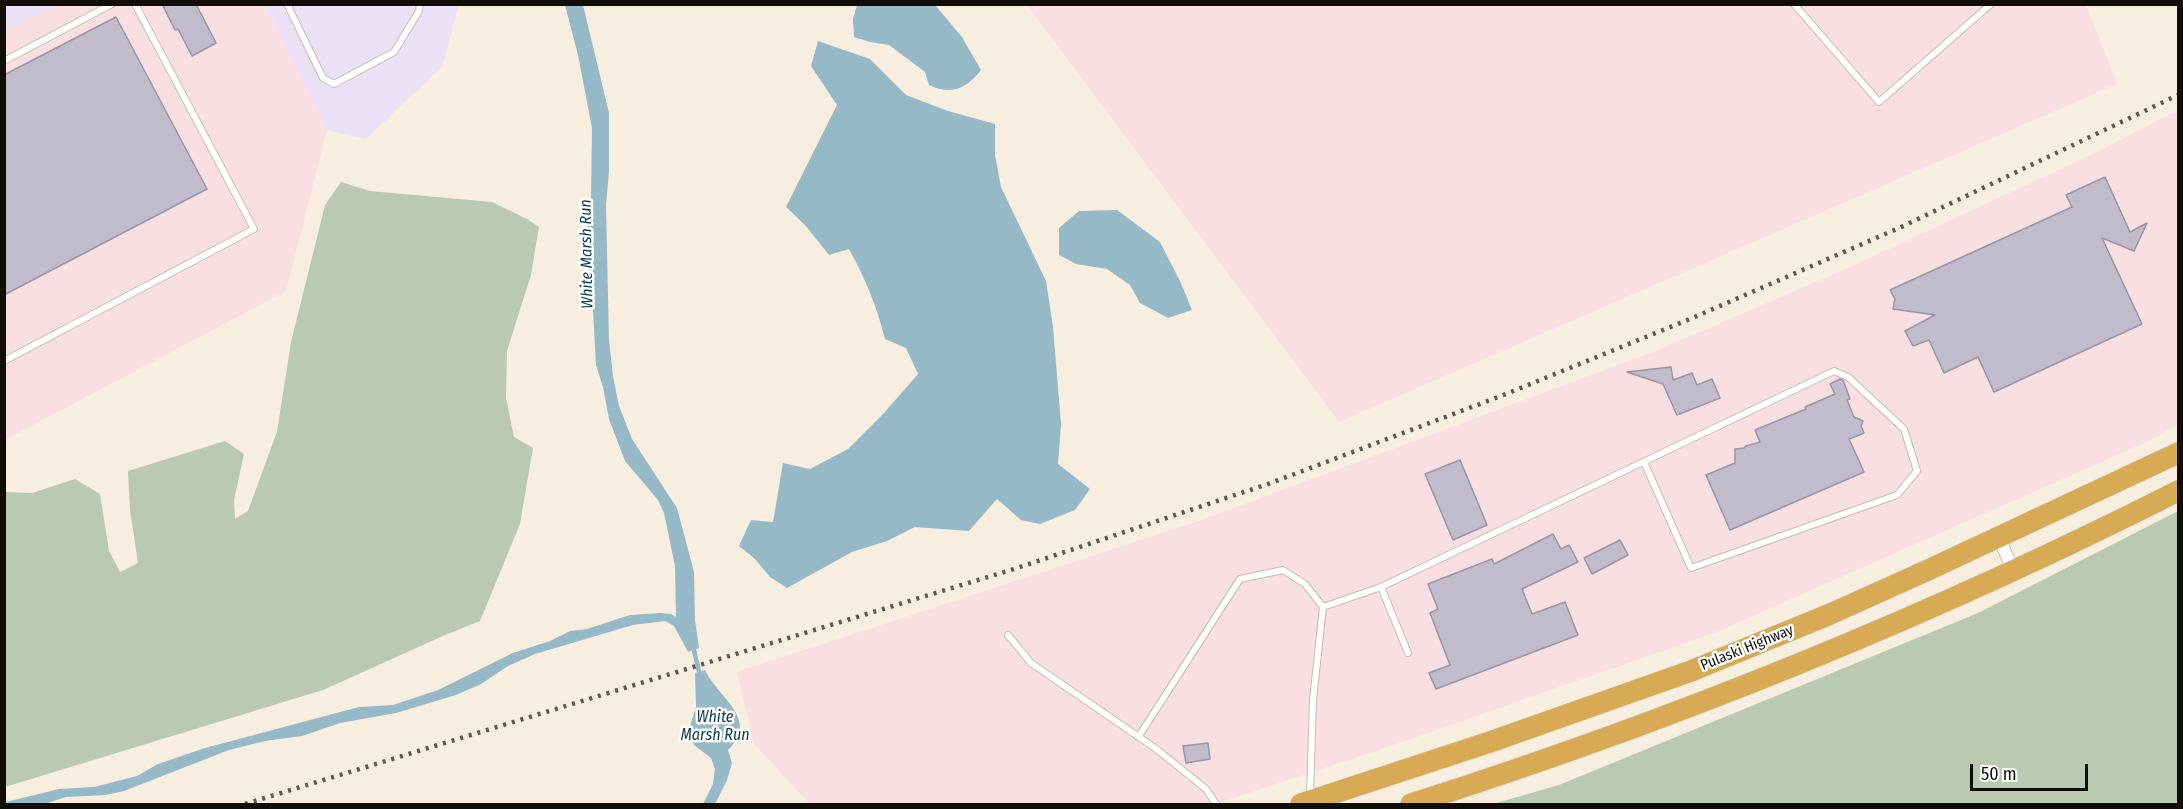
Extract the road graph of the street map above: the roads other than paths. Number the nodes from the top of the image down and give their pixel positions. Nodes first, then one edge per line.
1 (112, 4) edge
2 (135, 4) edge
3 (287, 4) edge
4 (420, 4) edge
5 (1794, 4) edge
6 (1991, 4) edge
7 (4, 61) edge
8 (4, 361) edge
9 (2178, 453) edge
10 (1644, 462) junction
11 (2178, 491) edge
12 (1999, 538) junction
13 (2014, 572) junction
14 (1381, 587) junction
15 (1323, 608) junction
16 (1008, 635) dead end
17 (1408, 653) dead end
18 (1139, 736) junction
19 (1216, 804) edge
20 (1307, 804) edge
21 (1411, 804) edge

1 - 7 lane
2 - 8 lane
3 - 4 lane
5 - 6 lane
9 - 12 highway, Pulaski Highway
10 - 10 lane
10 - 14 lane
11 - 13 highway
12 - 13 street
12 - 20 highway, Pulaski Highway
13 - 21 highway
14 - 15 lane
14 - 17 lane
15 - 18 lane
15 - 20 lane
16 - 18 lane
18 - 19 lane

